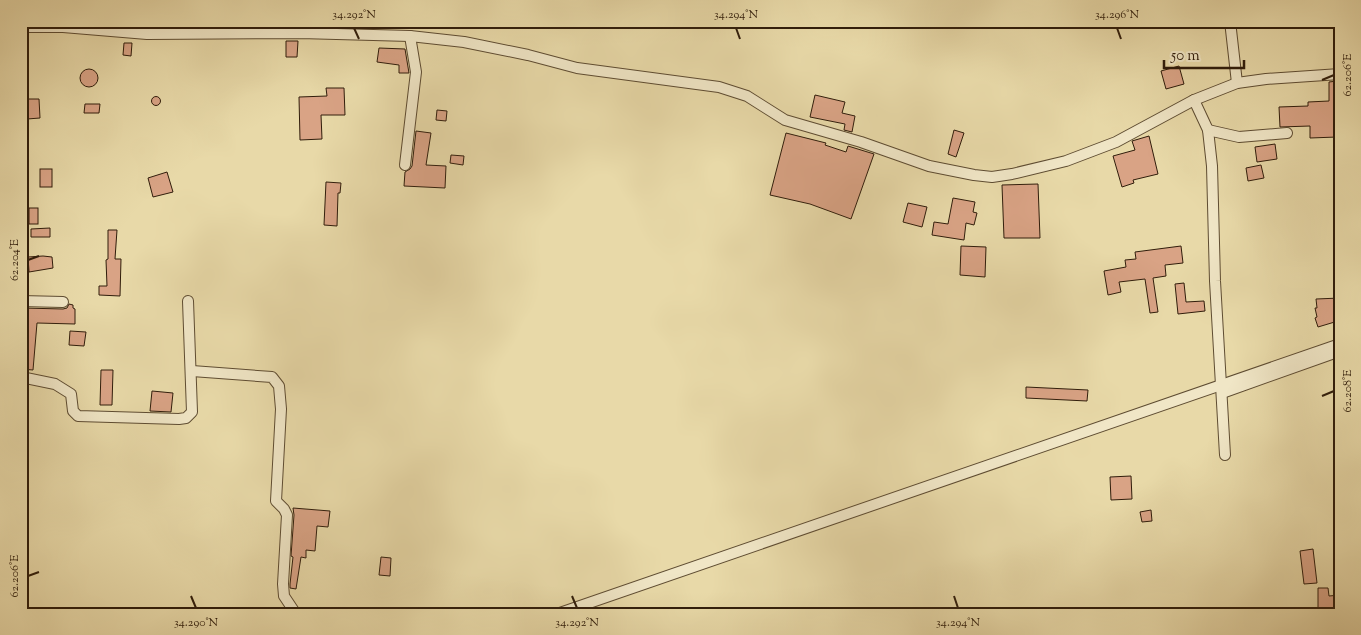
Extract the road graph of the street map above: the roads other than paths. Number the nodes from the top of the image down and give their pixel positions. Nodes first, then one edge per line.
1 (302, 21) edge
2 (1230, 21) edge
3 (21, 27) edge
4 (300, 33) junction
5 (410, 36) junction
6 (1340, 74) edge
7 (1236, 83) junction
8 (1194, 100) junction
9 (1208, 130) junction
10 (1287, 132) dead end
11 (405, 165) dead end
12 (21, 301) edge
13 (188, 301) dead end
14 (63, 302) dead end
15 (1340, 344) edge
16 (1340, 351) edge
17 (192, 371) junction
18 (21, 377) edge
19 (1222, 389) junction
20 (1225, 455) dead end
21 (296, 614) edge
22 (557, 614) edge

1 - 4 street
2 - 7 street
3 - 4 street
4 - 5 street
5 - 8 street
5 - 11 street
6 - 7 street
7 - 8 street
8 - 9 street
9 - 10 street
9 - 19 street
12 - 14 street
13 - 17 street
15 - 19 street
16 - 19 street
17 - 18 street
17 - 21 street
19 - 20 street
19 - 22 street

